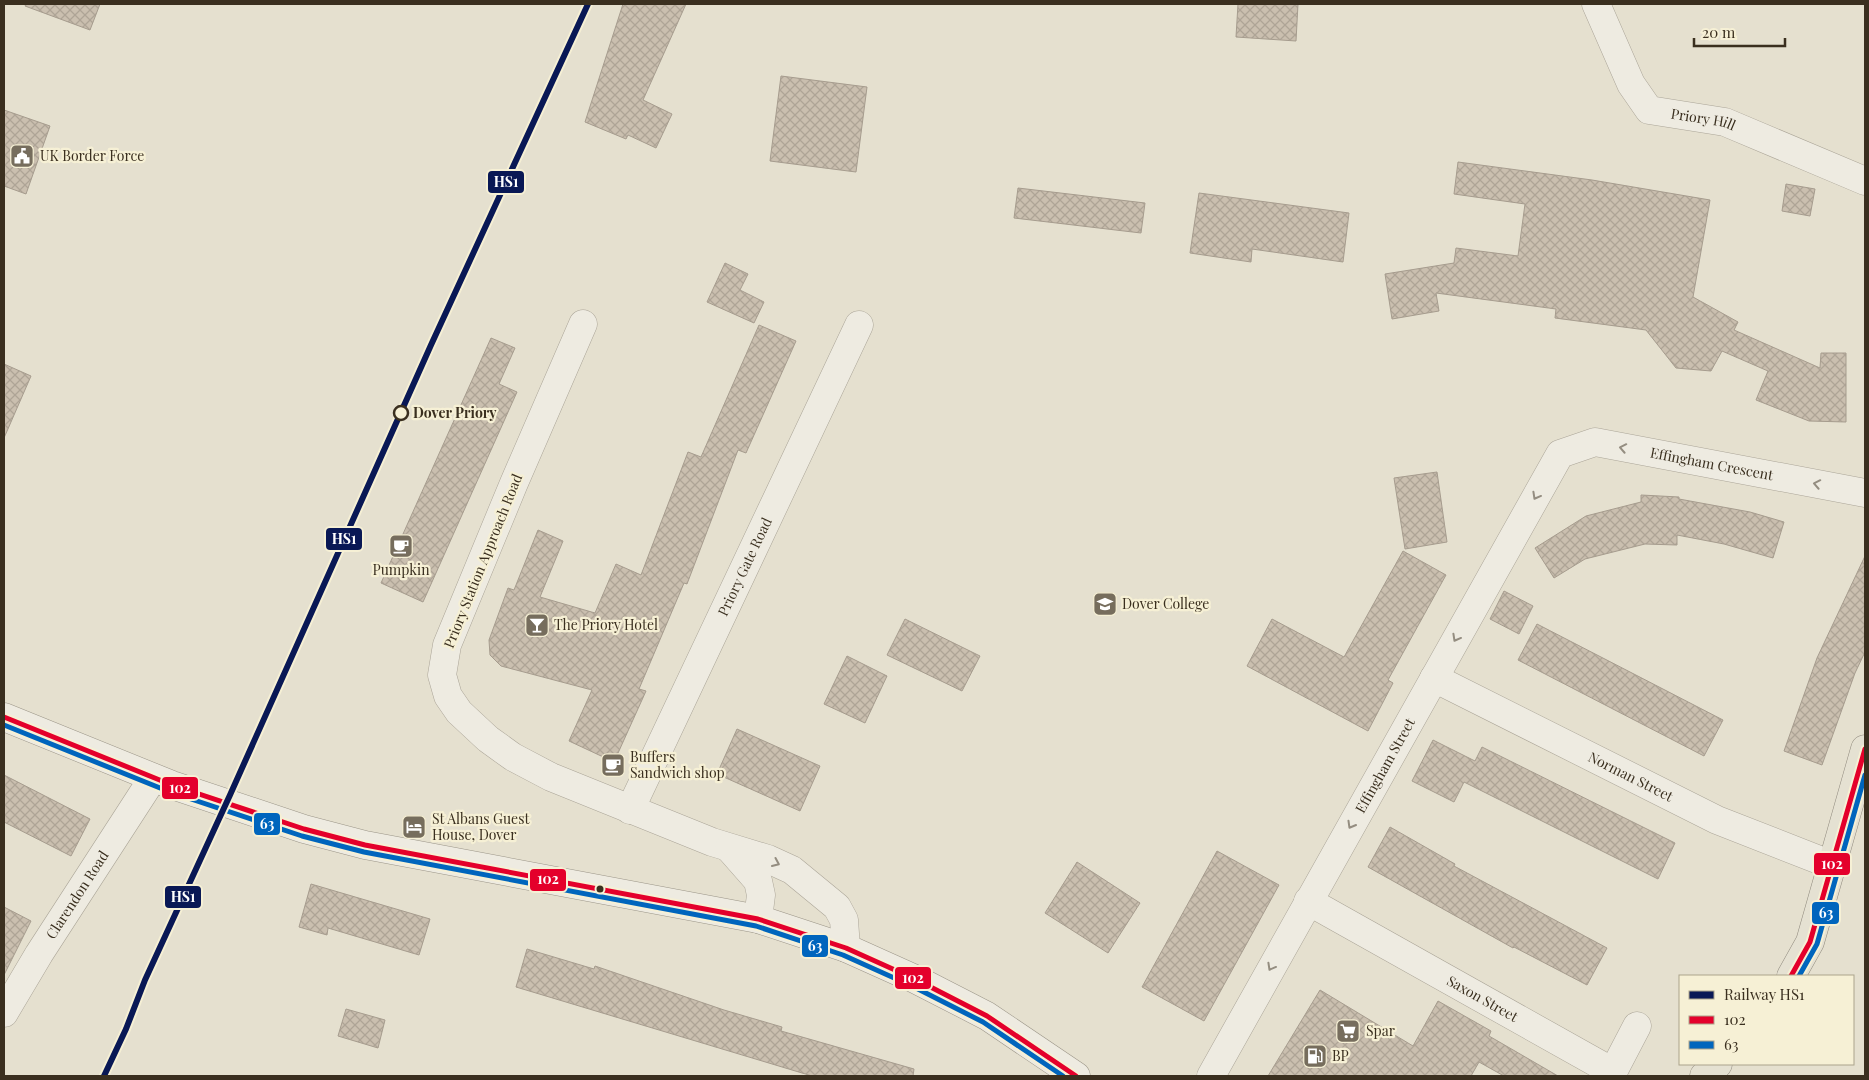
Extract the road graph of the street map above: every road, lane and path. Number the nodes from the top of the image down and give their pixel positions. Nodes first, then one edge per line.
1 (1596, 4) edge
2 (1865, 181) edge
3 (583, 324) dead end
4 (859, 325) dead end
5 (1560, 454) joint
6 (1865, 494) edge
7 (1434, 678) junction
8 (4, 717) edge
9 (1865, 749) edge
10 (162, 782) junction
11 (630, 810) junction
12 (729, 848) junction
13 (1832, 865) junction
14 (1308, 901) junction
15 (758, 919) junction
16 (846, 948) junction
17 (1793, 975) edge
18 (4, 1013) edge
19 (1637, 1026) dead end
20 (1717, 1065) edge
21 (1076, 1076) edge
22 (1211, 1076) edge
23 (1704, 1076) edge

1 - 2 street, Priory Hill
3 - 11 street, Priory Station Approach Road
4 - 11 street, Priory Gate Road
6 -> 5 street, Effingham Crescent
5 -> 7 street, Effingham Street
7 - 13 street, Norman Street
7 -> 14 street, Effingham Street
8 - 10 street
9 - 13 main road
10 - 15 street
10 - 18 street, Clarendon Road
11 - 12 street, Priory Station Approach Road
12 - 15 street, Priory Station Approach Road
12 -> 16 street, Priory Station Approach Road
13 - 17 main road
14 - 19 street, Saxon Street
14 -> 22 street, Effingham Street
15 - 16 street
16 - 21 street
20 - 23 main road

